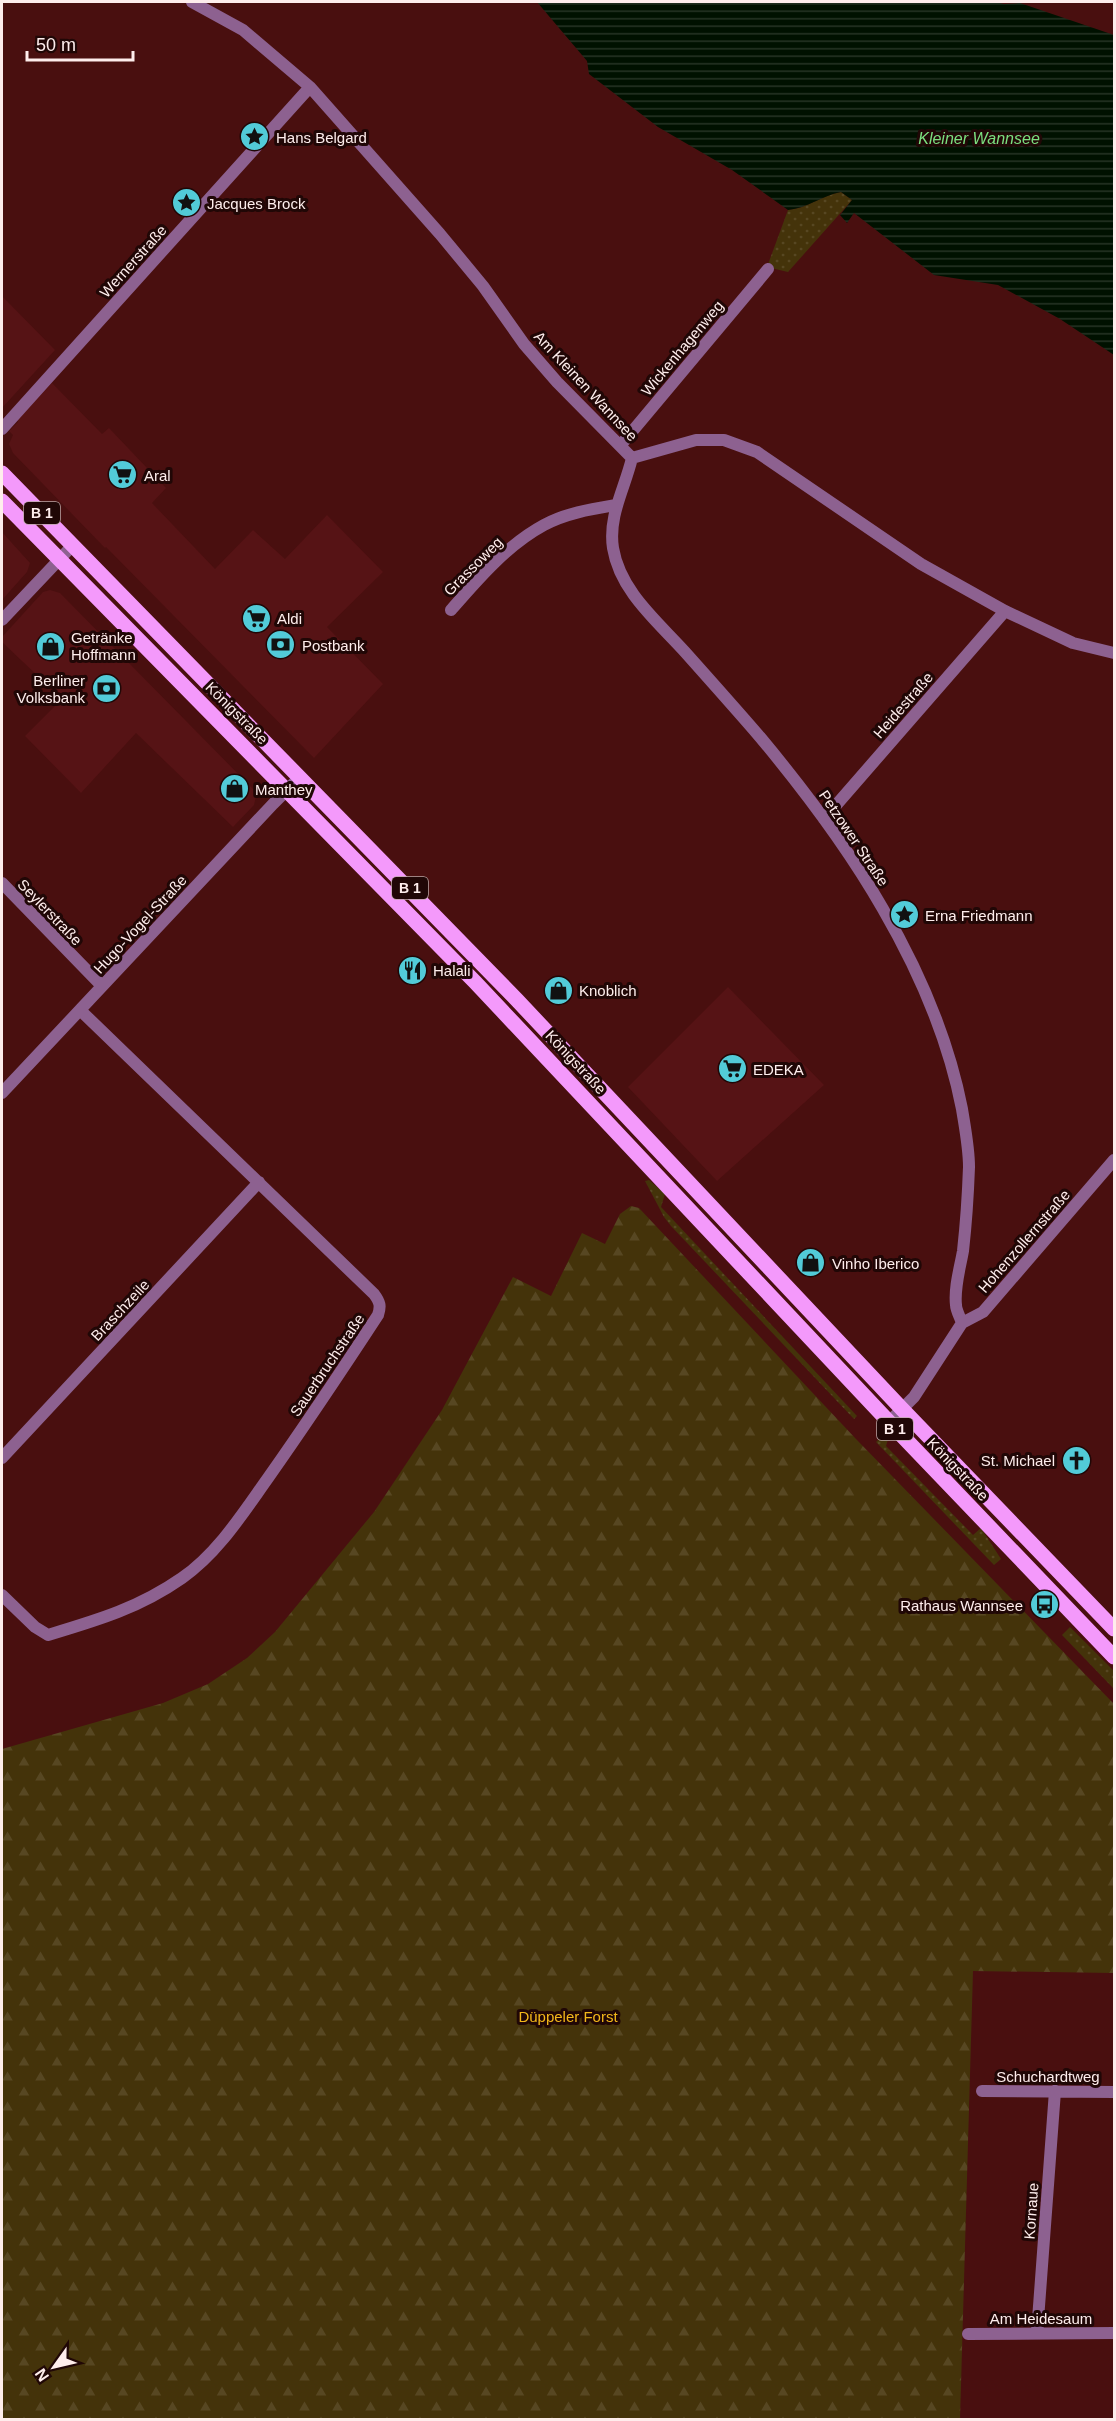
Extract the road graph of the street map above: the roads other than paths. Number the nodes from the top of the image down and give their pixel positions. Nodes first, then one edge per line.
1 (192, 2) edge
2 (310, 87) junction
3 (768, 269) dead end
4 (2, 429) edge
5 (620, 446) junction
6 (632, 458) junction
7 (2, 473) edge
8 (2, 501) edge
9 (616, 505) junction
10 (73, 545) junction
11 (60, 560) junction
12 (451, 610) dead end
13 (1005, 611) junction
14 (2, 620) edge
15 (1114, 653) edge
16 (300, 777) junction
17 (287, 790) junction
18 (824, 819) junction
19 (2, 884) edge
20 (102, 986) junction
21 (80, 1010) junction
22 (2, 1093) edge
23 (1114, 1160) edge
24 (259, 1182) junction
25 (962, 1323) junction
26 (902, 1409) junction
27 (889, 1422) junction
28 (2, 1458) edge
29 (2, 1595) edge
30 (1114, 1629) edge
31 (1114, 1657) edge
32 (982, 2091) dead end
33 (1055, 2091) junction
34 (1114, 2092) edge
35 (1037, 2333) junction
36 (1114, 2333) edge
37 (968, 2334) dead end

1 - 2 street, Am Kleinen Wannsee
2 - 4 street, Wernerstraße
2 - 5 street, Am Kleinen Wannsee
3 - 5 street, Wickenhagenweg
5 - 6 street, Am Kleinen Wannsee
6 - 9 street, Petzower Straße
6 - 13 street, Am Kleinen Wannsee
7 - 10 main road, Königstraße / B 1
8 - 11 main road, Königstraße / B 1
9 - 12 street, Grassoweg
9 - 18 street, Petzower Straße
10 - 11 street
10 - 16 main road, Königstraße / B 1
11 - 14 street
11 - 17 main road, Königstraße / B 1
13 - 15 street, Am Kleinen Wannsee
13 - 18 street, Heidestraße
16 - 17 street, Hugo-Vogel-Straße
16 - 26 main road, Königstraße / B 1
17 - 20 street, Hugo-Vogel-Straße
17 - 27 main road, Königstraße / B 1
18 - 25 street, Petzower Straße
19 - 20 street, Seylerstraße
20 - 21 street, Hugo-Vogel-Straße
21 - 22 street, Hugo-Vogel-Straße
21 - 24 street, Sauerbruchstraße
23 - 25 street, Hohenzollernstraße
24 - 28 street, Braschzeile
24 - 29 street, Sauerbruchstraße
25 - 26 street, Hohenzollernstraße
26 - 27 street, Hohenzollernstraße
26 - 30 main road, Königstraße / B 1
27 - 31 main road, Königstraße / B 1
32 - 33 street, Schuchardtweg
33 - 34 street, Schuchardtweg
33 - 35 street, Kornaue
35 - 36 street, Am Heidesaum
35 - 37 street, Am Heidesaum

